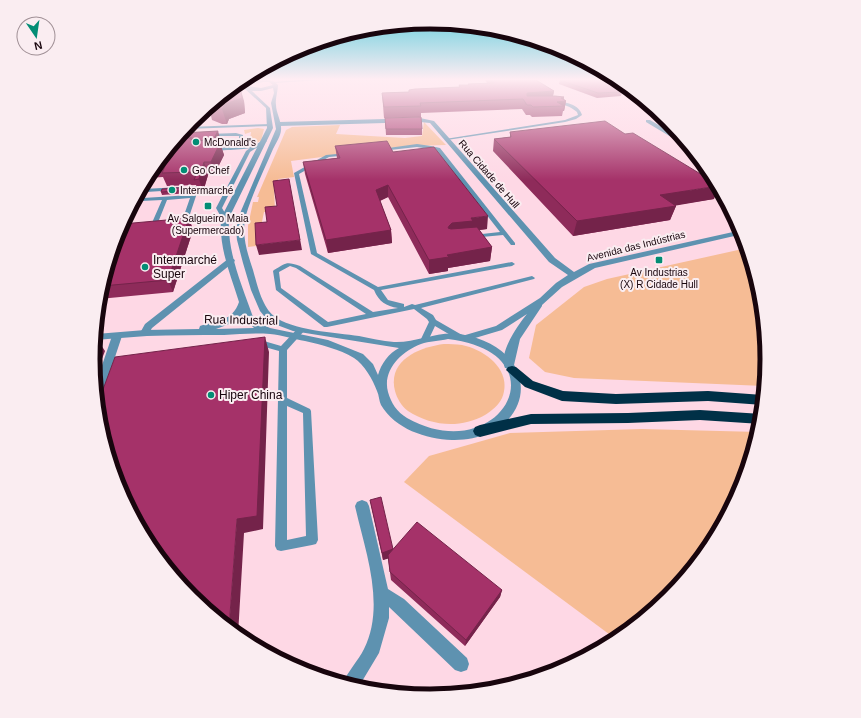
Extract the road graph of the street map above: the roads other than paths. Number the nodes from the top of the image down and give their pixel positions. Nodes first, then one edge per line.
1 (269, 114) edge
2 (276, 114) edge
3 (580, 114) edge
4 (648, 121) dead end
5 (279, 124) junction
6 (271, 125) junction
7 (195, 128) edge
8 (205, 135) edge
9 (674, 136) edge
10 (447, 139) junction
11 (265, 141) junction
12 (251, 148) junction
13 (203, 150) edge
14 (374, 151) edge
15 (351, 154) edge
16 (147, 191) edge
17 (193, 196) junction
18 (165, 198) junction
19 (142, 200) edge
20 (225, 218) junction
21 (184, 223) junction
22 (169, 224) edge
23 (154, 225) junction
24 (162, 225) edge
25 (140, 226) edge
26 (147, 226) edge
27 (128, 228) edge
28 (504, 232) junction
29 (735, 234) edge
30 (467, 238) edge
31 (513, 244) dead end
32 (231, 261) junction
33 (512, 264) dead end
34 (574, 275) junction
35 (532, 278) dead end
36 (377, 289) junction
37 (244, 300) junction
38 (543, 300) junction
39 (415, 307) junction
40 (372, 315) junction
41 (433, 322) junction
42 (270, 331) junction
43 (175, 332) junction
44 (145, 333) junction
45 (298, 333) junction
46 (117, 336) junction
47 (101, 337) edge
48 (462, 338) junction
49 (425, 339) junction
50 (249, 343) edge
51 (412, 343) junction
52 (283, 349) junction
53 (511, 367) junction
54 (101, 383) edge
55 (380, 389) junction
56 (283, 400) junction
57 (758, 400) edge
58 (755, 419) edge
59 (480, 431) junction
60 (362, 506) dead end
61 (382, 594) junction
62 (461, 664) dead end
63 (353, 680) edge

1 - 6 street
2 - 5 street
3 - 10 lane
4 - 9 street
5 - 10 street, Rua Cidade de Hull
5 - 45 street, Rua Industrial
6 - 7 lane
6 - 11 street
8 - 12 lane
10 - 34 street, Rua Cidade de Hull
11 - 12 lane
11 - 20 street
12 - 13 lane
12 - 20 lane
14 - 28 lane
15 - 36 lane
16 - 17 lane
17 - 18 lane
17 - 21 lane
18 - 19 lane
18 - 23 lane
20 - 21 lane
20 - 32 street
21 - 22 lane
23 - 24 lane
23 - 26 lane
25 - 27 lane
28 - 30 lane
28 - 31 lane
29 - 34 street, Avenida das Indústrias
32 - 37 street
32 - 44 street
33 - 36 lane
34 - 38 street, Avenida das Indústrias
35 - 39 lane
36 - 39 lane
37 - 42 street
37 - 43 street, Rua Industrial
38 - 48 street, Avenida das Indústrias
38 - 53 street, Avenida das Indústrias
39 - 40 lane
39 - 41 lane
40 - 40 lane
41 - 48 lane
41 - 49 lane
42 - 43 street, Rua Industrial
42 - 45 street, Rua Industrial
43 - 44 street, Rua Industrial
44 - 46 street, Rua Industrial
45 - 51 street, Rua Industrial
45 - 52 lane
45 - 55 street, Rua Industrial
46 - 47 street, Rua Industrial
46 - 54 street
48 - 49 street
48 - 53 street
49 - 51 street
50 - 52 lane
51 - 55 street
52 - 56 lane
53 - 57 highway
53 - 59 street
55 - 59 street
56 - 56 lane
58 - 59 highway
60 - 61 street
61 - 62 street
61 - 63 street

